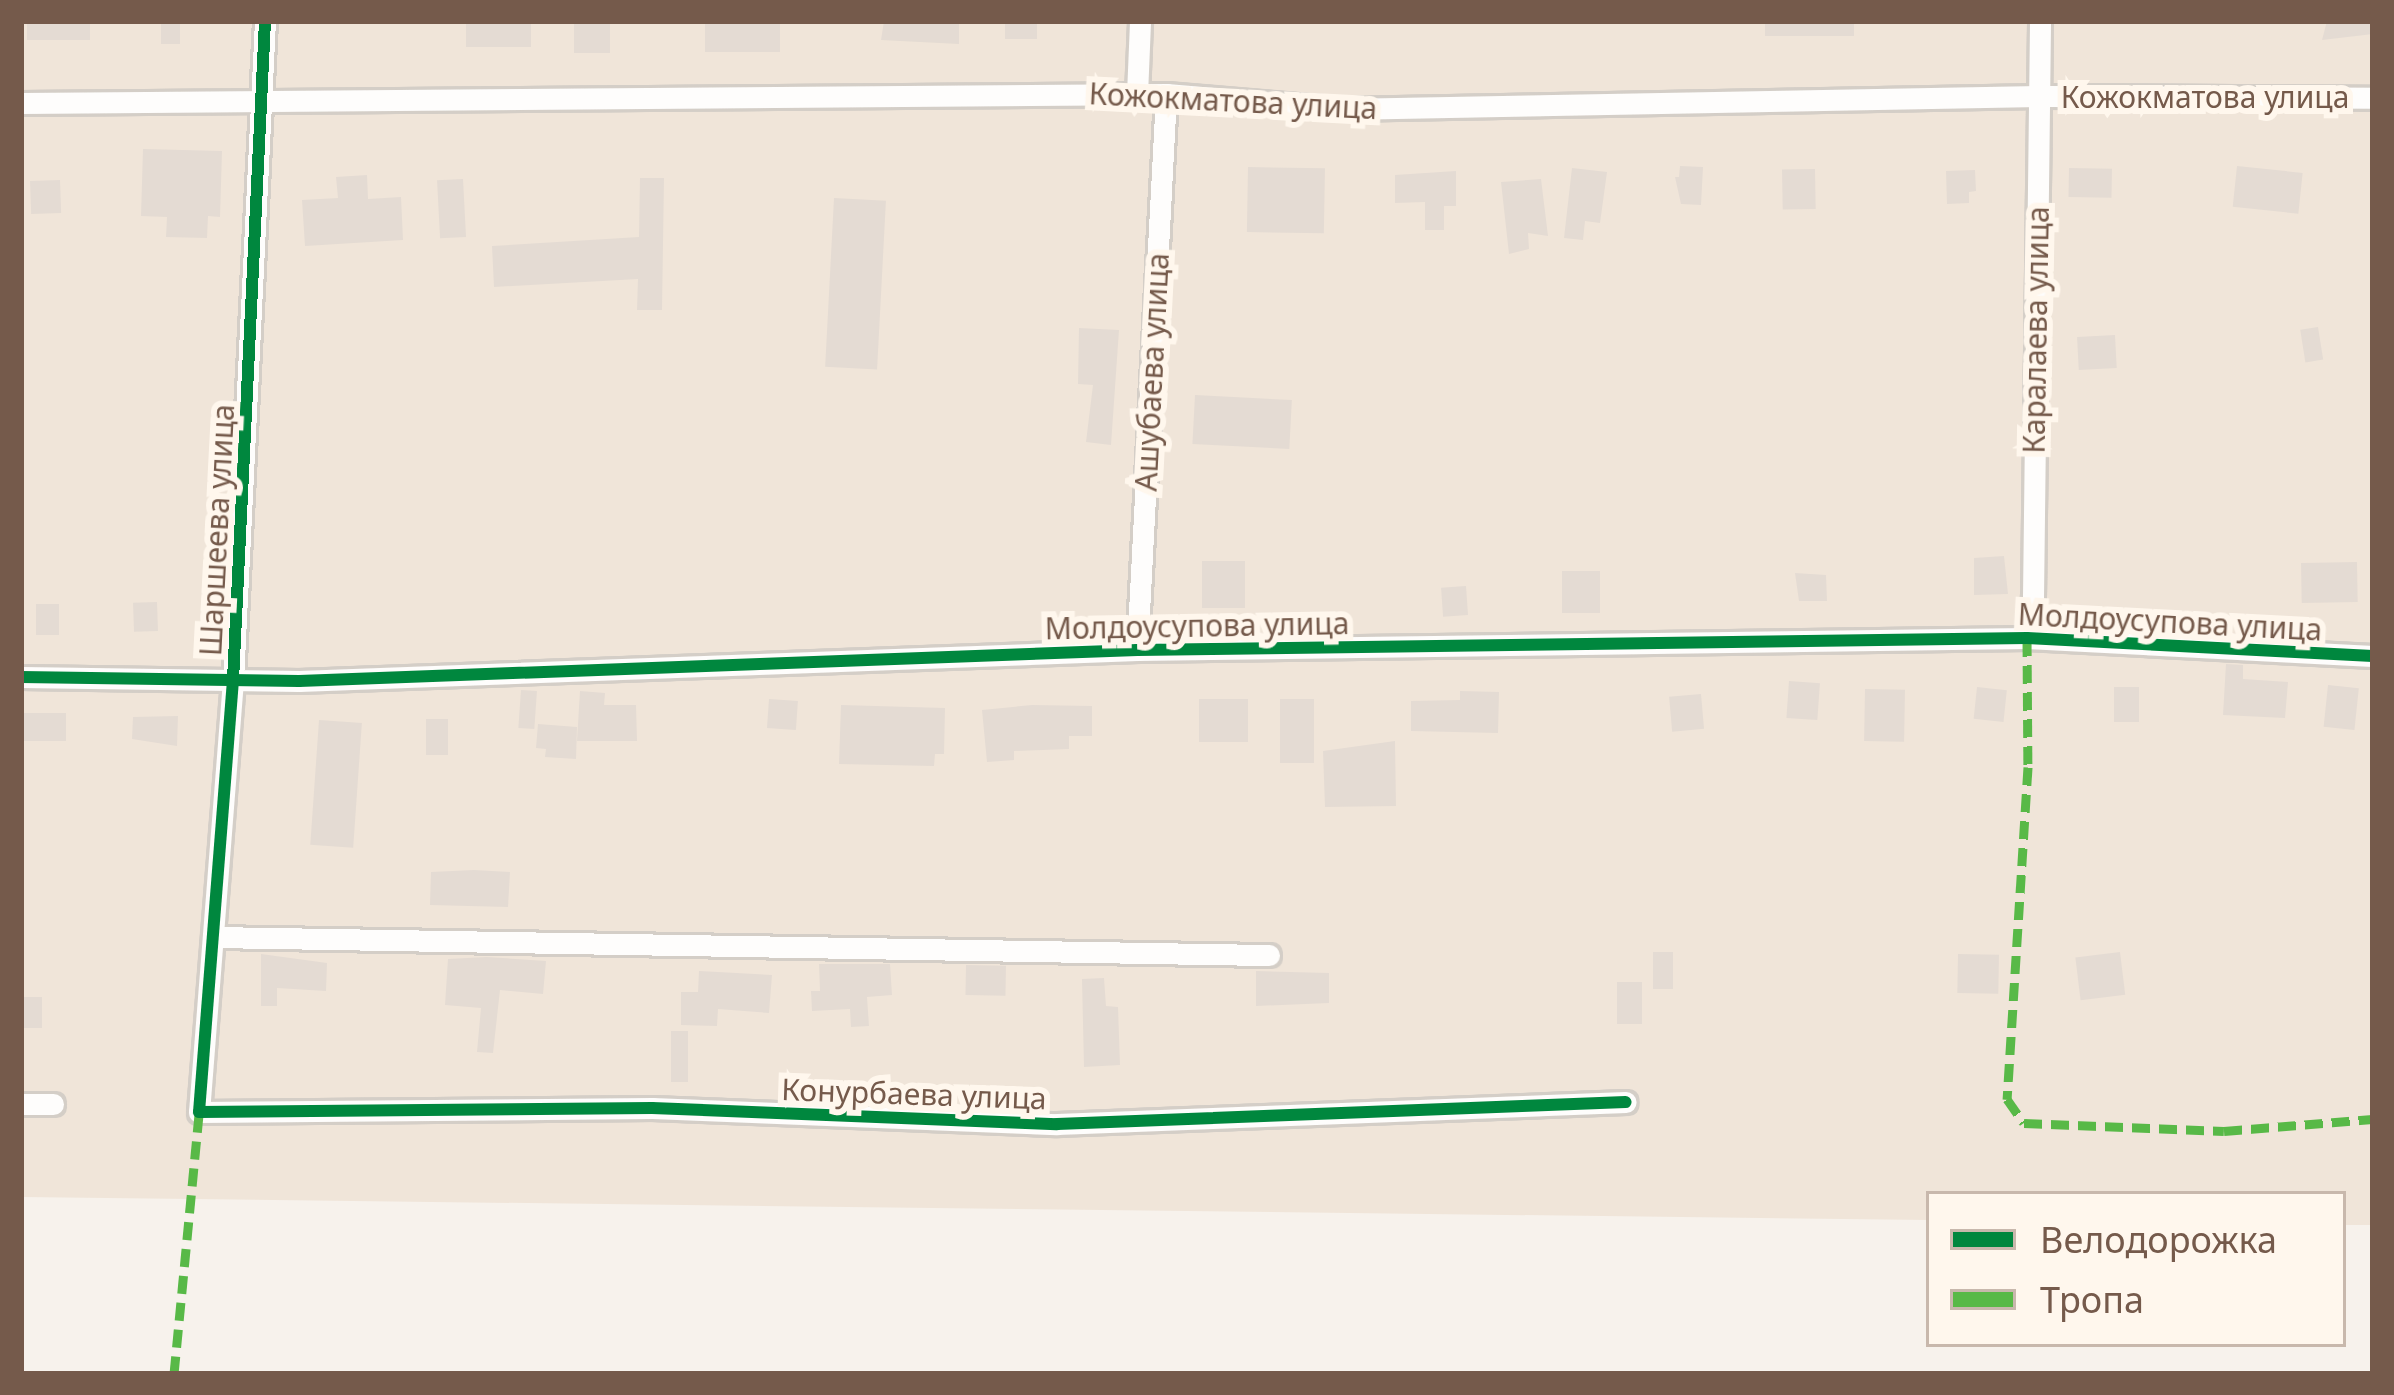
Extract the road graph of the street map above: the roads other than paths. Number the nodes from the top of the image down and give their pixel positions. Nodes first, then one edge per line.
1 (265, 21) edge
2 (1140, 21) edge
3 (2039, 21) edge
4 (1137, 94) junction
5 (1166, 94) junction
6 (2039, 96) junction
7 (2373, 98) edge
8 (264, 101) junction
9 (21, 103) edge
10 (2027, 638) junction
11 (1137, 650) junction
12 (2373, 656) edge
13 (21, 676) edge
14 (233, 680) junction
15 (213, 938) junction
16 (1269, 955) dead end
17 (1626, 1102) dead end
18 (21, 1104) edge
19 (53, 1104) dead end
20 (199, 1112) joint

1 - 8 street, Шаршеева улица
2 - 4 street
3 - 6 street, Каралаева улица
4 - 5 street, Кожокматова улица
4 - 8 street, Кожокматова улица
5 - 6 street, Кожокматова улица
5 - 11 street, Ашубаева улица
6 - 7 street, Кожокматова улица
6 - 10 street, Каралаева улица
8 - 9 street, Кожокматова улица
8 - 14 street, Шаршеева улица
10 - 11 street, Молдоусупова улица
10 - 12 street, Молдоусупова улица
11 - 14 street, Молдоусупова улица
13 - 14 street, Молдоусупова улица
14 - 15 street, Шаршеева улица
15 - 16 street
15 - 20 street, Шаршеева улица
17 - 20 street, Конурбаева улица
18 - 19 street

